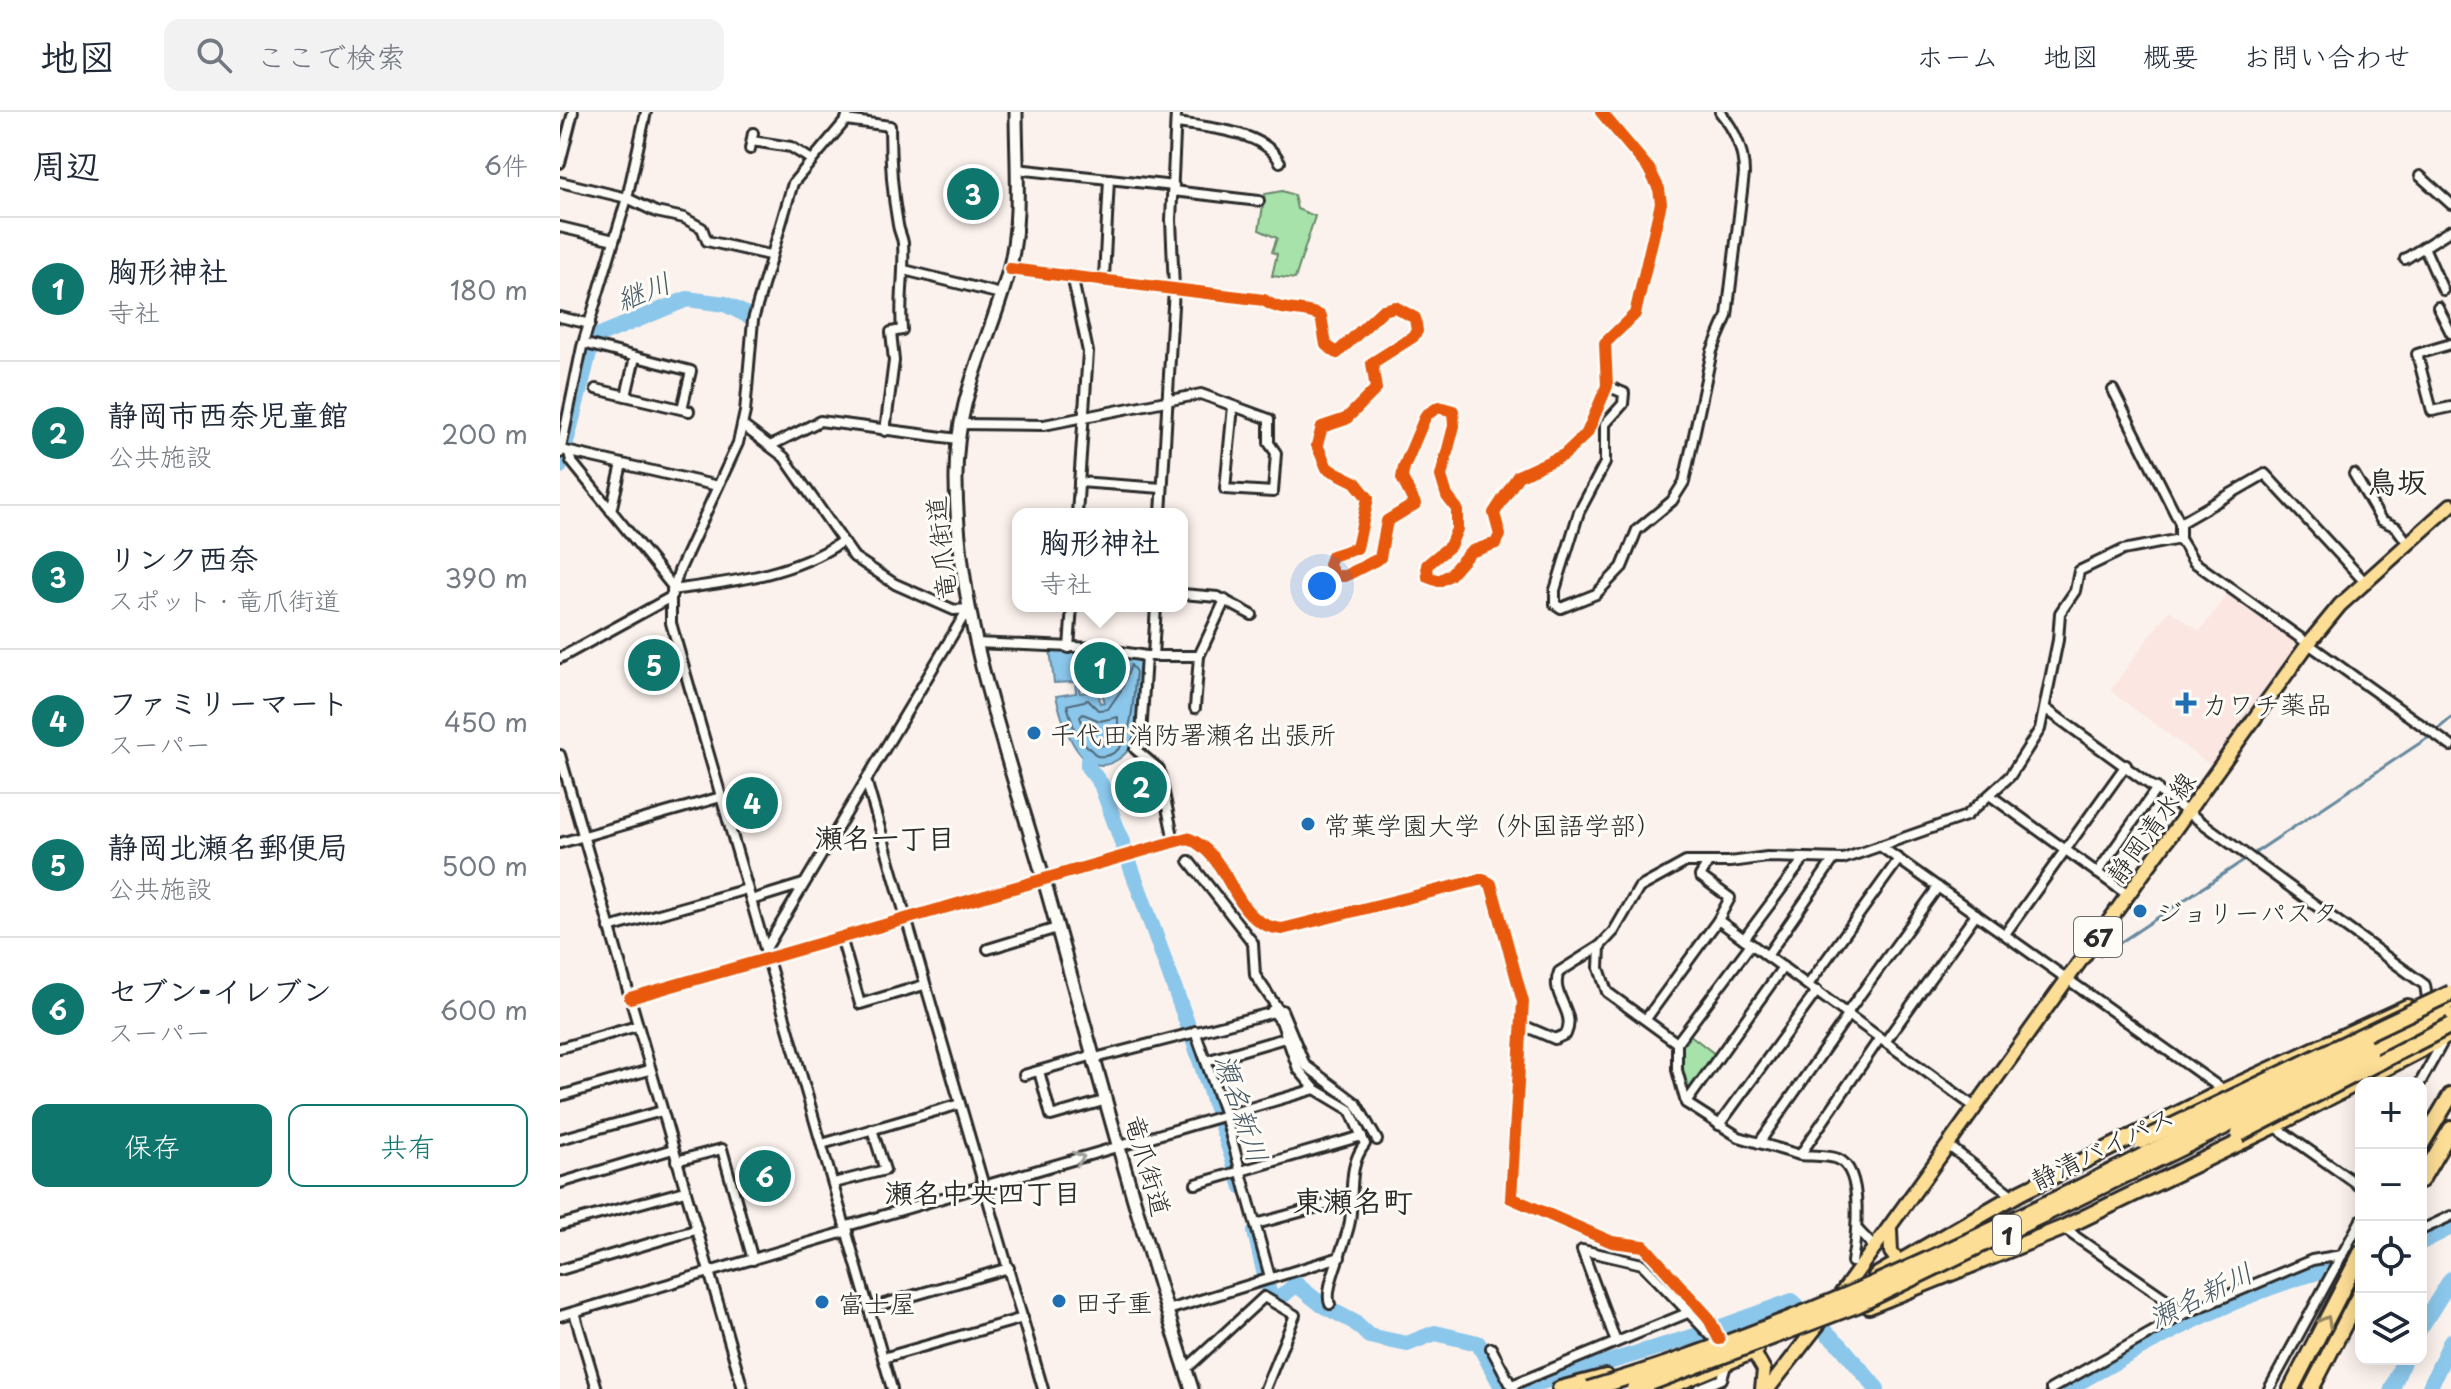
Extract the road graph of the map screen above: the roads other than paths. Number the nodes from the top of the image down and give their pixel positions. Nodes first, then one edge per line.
1 (573, 112) edge
2 (646, 112) edge
3 (1016, 112) edge
4 (1176, 112) edge
5 (1601, 112) edge
6 (1720, 112) edge
7 (847, 116) edge
8 (1176, 123) junction
9 (752, 141) dead end
10 (812, 160) junction
11 (1280, 162) dead end
12 (560, 163) edge
13 (1016, 169) junction
14 (2420, 176) dead end
15 (1109, 179) junction
16 (560, 182) edge
17 (1173, 188) junction
18 (627, 198) junction
19 (1259, 201) dead end
20 (2451, 204) edge
21 (560, 227) edge
22 (2451, 230) edge
23 (614, 240) junction
24 (2424, 247) junction
25 (769, 255) junction
26 (2405, 259) dead end
27 (1010, 269) junction
28 (904, 270) junction
29 (1072, 275) junction
30 (1104, 278) junction
31 (1174, 288) junction
32 (2443, 290) dead end
33 (1001, 294) junction
34 (2438, 307) dead end
35 (560, 317) edge
36 (590, 324) junction
37 (2451, 333) edge
38 (586, 344) junction
39 (2451, 344) edge
40 (635, 357) junction
41 (1607, 386) junction
42 (596, 389) dead end
43 (2113, 390) dead end
44 (626, 396) junction
45 (1166, 401) junction
46 (1233, 406) junction
47 (2451, 407) edge
48 (1082, 419) junction
49 (960, 424) junction
50 (742, 425) junction
51 (885, 431) junction
52 (958, 439) junction
53 (770, 446) junction
54 (562, 451) edge
55 (622, 464) junction
56 (2354, 474) dead end
57 (1079, 482) junction
58 (718, 486) junction
59 (1162, 488) junction
60 (2451, 505) edge
61 (1077, 508) edge
62 (1161, 508) edge
63 (611, 511) junction
64 (2180, 523) junction
65 (2180, 539) junction
66 (841, 542) junction
67 (2407, 542) junction
68 (2364, 581) junction
69 (672, 591) junction
70 (1188, 595) edge
71 (1225, 600) junction
72 (968, 609) junction
73 (1072, 612) edge
74 (1155, 612) edge
75 (1252, 615) dead end
76 (975, 643) junction
77 (2308, 644) junction
78 (1069, 648) junction
79 (1150, 656) junction
80 (1199, 656) junction
81 (560, 658) edge
82 (1195, 708) dead end
83 (2046, 709) junction
84 (2451, 746) edge
85 (560, 755) edge
86 (2126, 765) junction
87 (866, 780) junction
88 (2157, 788) junction
89 (1991, 796) junction
90 (721, 797) junction
91 (2188, 813) junction
92 (583, 835) junction
93 (1174, 841) junction
94 (560, 843) edge
95 (1880, 846) junction
96 (2065, 850) junction
97 (1834, 859) junction
98 (1899, 859) junction
99 (1803, 860) junction
100 (1189, 861) dead end
101 (1708, 863) junction
102 (2097, 873) junction
103 (1043, 877) junction
104 (803, 884) junction
105 (1938, 887) junction
106 (747, 889) junction
107 (2128, 895) junction
108 (751, 900) junction
109 (1976, 914) junction
110 (903, 918) junction
111 (1718, 920) junction
112 (609, 928) junction
113 (1057, 928) junction
114 (2005, 934) junction
115 (841, 937) junction
116 (1748, 942) junction
117 (1600, 946) junction
118 (988, 949) dead end
119 (766, 954) junction
120 (1767, 956) junction
121 (1783, 967) junction
122 (2068, 979) junction
123 (924, 985) junction
124 (1808, 985) junction
125 (2451, 990) edge
126 (1817, 991) junction
127 (630, 998) junction
128 (2427, 998) junction
129 (2451, 1001) edge
130 (1275, 1010) junction
131 (1848, 1014) junction
132 (2451, 1016) edge
133 (1646, 1019) junction
134 (1522, 1025) junction
135 (637, 1026) junction
136 (1195, 1031) junction
137 (2449, 1032) edge
138 (1285, 1038) junction
139 (1883, 1040) junction
140 (1677, 1043) junction
141 (560, 1048) edge
142 (1094, 1056) junction
143 (1206, 1061) junction
144 (649, 1070) junction
145 (1039, 1071) junction
146 (1024, 1075) dead end
147 (2423, 1077) edge
148 (1315, 1089) junction
149 (2224, 1091) junction
150 (2451, 1095) edge
151 (560, 1096) edge
152 (1107, 1100) junction
153 (1686, 1103) junction
154 (960, 1104) junction
155 (1976, 1108) junction
156 (662, 1111) junction
157 (1225, 1115) junction
158 (1719, 1125) junction
159 (2274, 1126) junction
160 (872, 1129) junction
161 (2451, 1129) edge
162 (2427, 1135) edge
163 (1362, 1136) junction
164 (560, 1139) edge
165 (1377, 1140) dead end
166 (1759, 1143) junction
167 (822, 1144) junction
168 (1120, 1146) junction
169 (1949, 1146) junction
170 (673, 1149) junction
171 (1800, 1155) junction
172 (676, 1161) junction
173 (2427, 1170) edge
174 (1241, 1171) junction
175 (560, 1183) edge
176 (834, 1183) junction
177 (2355, 1183) edge
178 (1196, 1184) dead end
179 (985, 1186) junction
180 (685, 1191) junction
181 (2013, 1196) junction
182 (1351, 1198) junction
183 (2451, 1216) edge
184 (2360, 1221) edge
185 (1256, 1224) junction
186 (560, 1225) edge
187 (1961, 1227) junction
188 (2427, 1227) edge
189 (847, 1228) junction
190 (2063, 1228) junction
191 (1857, 1229) junction
192 (695, 1230) junction
193 (1890, 1230) junction
194 (1875, 1248) junction
195 (1998, 1253) junction
196 (2342, 1255) junction
197 (1340, 1257) junction
198 (753, 1260) junction
199 (1852, 1262) dead end
200 (1900, 1264) junction
201 (2355, 1265) edge
202 (1009, 1268) junction
203 (560, 1270) edge
204 (708, 1272) junction
205 (1270, 1277) junction
206 (2360, 1293) edge
207 (1840, 1295) junction
208 (560, 1302) edge
209 (1330, 1304) dead end
210 (870, 1308) junction
211 (1168, 1310) junction
212 (574, 1312) junction
213 (1690, 1312) junction
214 (2186, 1313) junction
215 (562, 1315) edge
216 (1023, 1318) junction
217 (1818, 1327) junction
218 (1718, 1340) junction
219 (1616, 1342) junction
220 (1491, 1348) dead end
221 (1753, 1351) junction
222 (883, 1358) junction
223 (1728, 1362) junction
224 (1185, 1370) junction
225 (1512, 1387) edge
226 (597, 1389) edge
227 (743, 1389) edge
228 (892, 1389) edge
229 (1043, 1389) edge
230 (1192, 1389) edge
231 (1265, 1389) edge
232 (1560, 1389) edge
233 (1589, 1389) edge
234 (1634, 1389) edge
235 (1663, 1389) edge
236 (1698, 1389) edge
237 (1765, 1389) edge
238 (2051, 1389) edge
239 (2269, 1389) edge
240 (2291, 1389) edge
241 (2311, 1389) edge

1 - 12 street
2 - 18 street
3 - 13 main road, 竜爪街道
4 - 8 street
5 - 41 street
6 - 41 street
7 - 10 street
7 - 28 street
8 - 11 street
8 - 17 street
9 - 10 street
10 - 25 street
13 - 15 street
13 - 27 main road, 竜爪街道
14 - 20 street
15 - 17 street
15 - 30 street
16 - 18 street
17 - 19 street
17 - 31 street
18 - 23 street
18 - 25 street
21 - 23 street
22 - 24 street
23 - 36 street
24 - 26 street
24 - 32 street
25 - 50 street
27 - 29 street
27 - 33 main road, 竜爪街道
28 - 33 street
28 - 51 street
29 - 30 street
29 - 48 street
30 - 31 street
31 - 41 street
31 - 45 street
33 - 49 main road, 竜爪街道
34 - 37 street
35 - 36 street
36 - 38 street
38 - 40 street
38 - 54 street
39 - 47 street
40 - 44 street
40 - 44 street
42 - 44 street
43 - 64 street
45 - 46 street
45 - 48 street
45 - 59 street
46 - 46 street
48 - 49 street
48 - 57 street
49 - 52 main road, 竜爪街道
50 - 53 street
50 - 58 street
51 - 52 street
51 - 53 street
52 - 72 main road, 竜爪街道
53 - 66 street
54 - 55 street
54 - 63 street
55 - 58 street
55 - 63 street
56 - 67 street
57 - 59 street
57 - 61 street
58 - 69 street
59 - 62 street
60 - 67 main road, 静岡清水線 / 67
63 - 69 street
64 - 65 street
64 - 68 street
65 - 77 street
65 - 83 street
66 - 69 street
66 - 72 street
67 - 68 main road, 静岡清水線 / 67
68 - 77 main road, 静岡清水線 / 67
69 - 81 street
69 - 90 street
70 - 71 street
71 - 75 street
71 - 80 street
72 - 76 main road, 竜爪街道
72 - 87 street
73 - 78 street
74 - 79 street
76 - 78 street
76 - 103 main road, 竜爪街道
77 - 84 street
77 - 91 main road, 静岡清水線 / 67
78 - 79 street
79 - 80 street
79 - 93 street
80 - 82 street
83 - 86 street
83 - 89 street
85 - 92 street
86 - 88 street
86 - 96 street
87 - 104 street
87 - 110 street
88 - 91 street
88 - 102 street
89 - 95 street
89 - 96 street
90 - 92 street
90 - 106 street
91 - 107 main road, 静岡清水線 / 67
91 - 128 street
92 - 94 street
92 - 112 street
93 - 103 street
93 - 134 street
95 - 97 street
95 - 98 street
96 - 102 street
96 - 114 street
97 - 99 street
97 - 120 street
98 - 105 street
98 - 124 street
99 - 101 street
99 - 116 street
100 - 130 street
101 - 111 street
101 - 117 street
102 - 107 street
103 - 110 street
103 - 113 main road, 竜爪街道
104 - 108 street
104 - 119 street
105 - 109 street
105 - 131 street
106 - 108 street
106 - 112 street
107 - 122 main road, 静岡清水線 / 67
108 - 119 street
109 - 114 street
109 - 139 street
110 - 115 street
110 - 123 street
111 - 116 street
111 - 133 street
112 - 127 street
113 - 118 street
113 - 142 main road, 竜爪街道
114 - 122 street
115 - 119 street
115 - 123 street
116 - 120 street
116 - 140 street
117 - 133 street
117 - 134 street
119 - 127 street
119 - 167 street
120 - 121 street
121 - 124 street
121 - 153 street
122 - 149 street
122 - 155 main road, 静岡清水線 / 67
123 - 154 street
124 - 126 street
125 - 128 highway
125 - 187 highway, bridge
126 - 131 street
126 - 158 street
127 - 135 street
128 - 149 highway
129 - 233 highway, 静清バイパス / 1, bridge
130 - 136 street
130 - 138 street
130 - 165 street
131 - 139 street
131 - 166 street
132 - 234 highway, 静清バイパス / 1, bridge
133 - 140 street
134 - 218 street
135 - 141 street
135 - 144 street
136 - 142 street
136 - 143 street
137 - 147 street
137 - 159 highway, 1
137 - 195 highway, 1, bridge
138 - 143 street
138 - 148 street
139 - 155 street
139 - 171 street
140 - 153 street
142 - 145 street
142 - 152 main road, 竜爪街道
143 - 157 street
144 - 151 street
144 - 156 street
145 - 146 street
145 - 152 street
148 - 157 street
148 - 163 street
149 - 159 street
149 - 181 highway
150 - 162 highway
152 - 168 main road, 竜爪街道
153 - 158 street
154 - 160 street
154 - 179 street
155 - 169 main road, 静岡清水線 / 67
156 - 164 street
156 - 170 street
157 - 168 street
157 - 174 street
158 - 166 street
159 - 177 street
159 - 190 highway, 1
160 - 167 street
160 - 176 street
161 - 173 highway
163 - 174 street
163 - 182 street
166 - 171 street
167 - 176 street
179 -> 168 street
168 - 211 main road, 竜爪街道
169 - 181 street
169 - 193 main road, 静岡清水線 / 67
170 - 172 street
170 - 175 street
171 - 191 street
172 - 180 street
172 - 198 street
174 - 178 street
174 - 185 street
176 - 189 street
179 - 189 street
179 - 202 street
180 - 186 street
180 - 192 street
181 - 187 highway
182 - 185 street
182 - 197 street
183 - 188 street
184 - 196 street
185 - 205 street
187 - 200 highway
189 - 198 street
189 - 210 street
190 - 195 highway, 1
190 - 214 street
191 - 194 street
191 - 199 street
192 - 203 street
192 - 204 street
193 - 194 main road, 静岡清水線 / 67
193 - 200 main road
194 - 207 main road, 静岡清水線 / 67
195 - 217 highway, 1
196 - 214 street
196 - 239 street
197 - 205 street
197 - 209 street
198 - 204 street
200 - 207 highway
240 -> 201 highway
202 - 210 street
202 - 216 street
204 - 212 street
204 - 227 street
205 - 211 street
206 - 241 highway
207 - 217 main road, 静岡清水線 / 67
207 - 218 highway
208 - 215 street
210 - 222 street
211 - 224 main road, 竜爪街道
212 - 215 street
212 - 226 street
213 - 218 street
213 - 219 street
213 - 219 street
214 - 238 street
216 - 222 street
216 - 229 street
217 - 221 highway, 1
217 - 237 main road, 静岡清水線 / 67
218 - 232 highway
219 - 225 street
220 - 225 street
221 - 223 highway, 1
221 - 237 main road
222 - 228 street
223 - 235 highway, 1
223 - 236 street
224 - 230 main road, 竜爪街道
224 - 231 street

